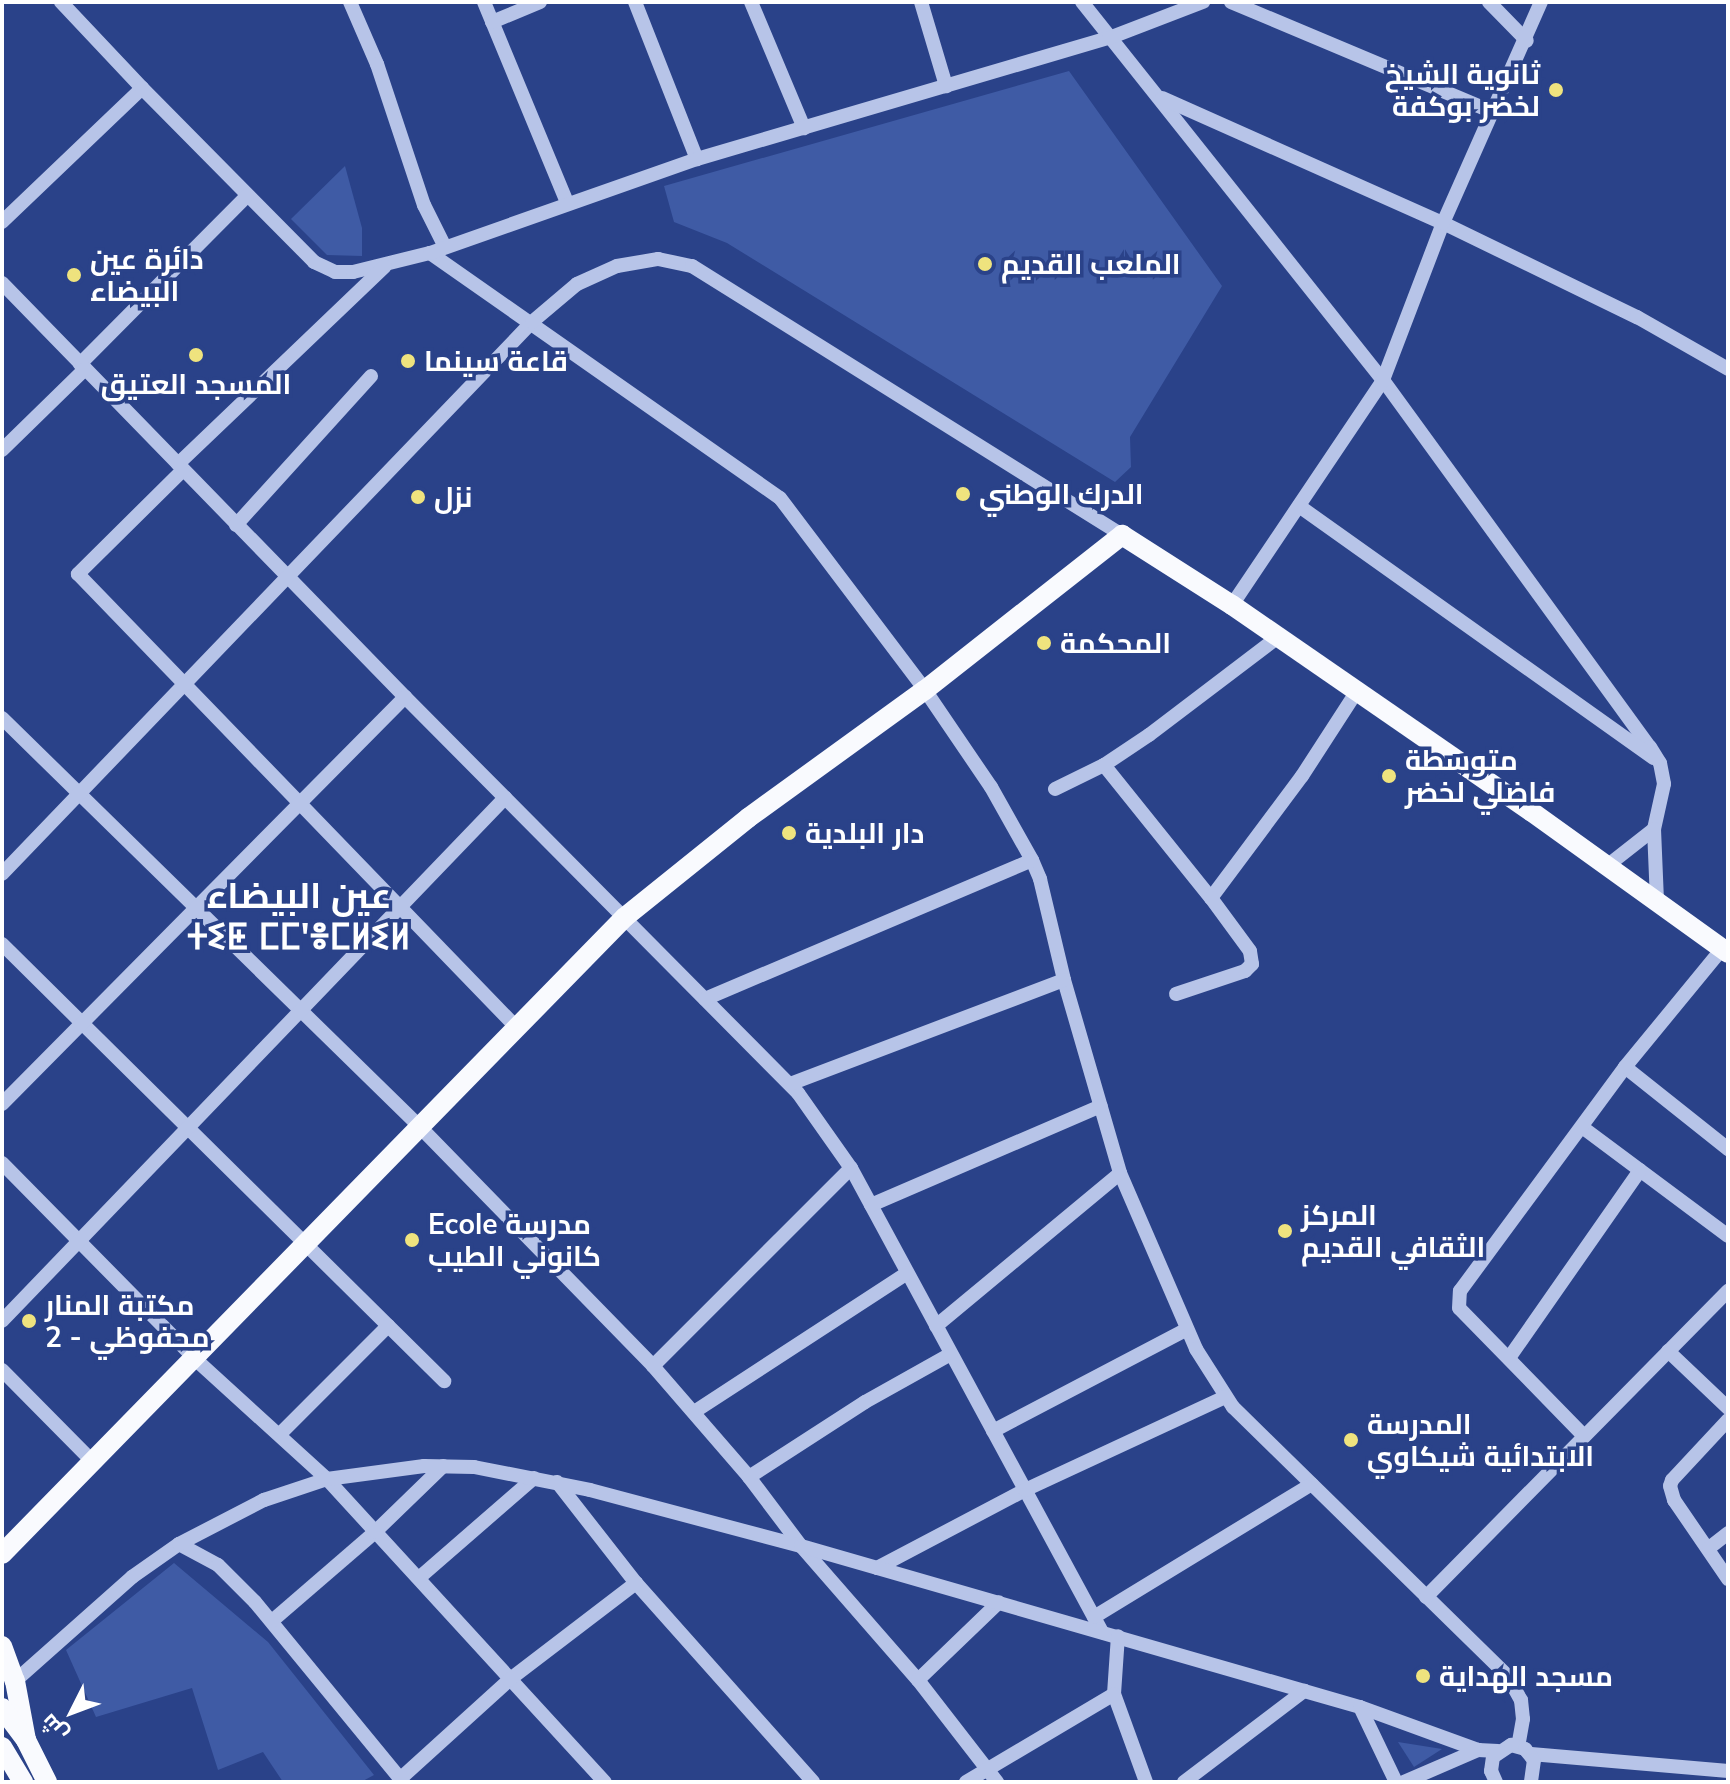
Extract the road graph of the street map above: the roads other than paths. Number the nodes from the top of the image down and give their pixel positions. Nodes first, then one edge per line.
1 (61, 2) edge
2 (350, 2) edge
3 (484, 2) edge
4 (540, 2) edge
5 (635, 2) edge
6 (751, 2) edge
7 (921, 2) edge
8 (1082, 2) edge
9 (1203, 2) edge
10 (1231, 2) edge
11 (1489, 2) edge
12 (1541, 2) edge
13 (492, 22) junction
14 (1109, 38) junction
15 (1527, 41) junction
16 (946, 86) junction
17 (142, 88) junction
18 (1157, 96) junction
19 (1493, 112) junction
20 (804, 128) junction
21 (697, 159) junction
22 (247, 196) junction
23 (567, 202) junction
24 (2, 222) edge
25 (1443, 223) junction
26 (445, 247) junction
27 (430, 253) junction
28 (389, 263) junction
29 (2, 283) edge
30 (532, 322) junction
31 (83, 366) junction
32 (1728, 369) edge
33 (371, 376) dead end
34 (1383, 380) junction
35 (2, 450) edge
36 (180, 467) junction
37 (1299, 506) junction
38 (236, 525) junction
39 (1122, 535) junction
40 (288, 578) junction
41 (1232, 605) junction
42 (1277, 638) junction
43 (185, 684) junction
44 (925, 690) junction
45 (1357, 691) junction
46 (405, 697) junction
47 (2, 718) edge
48 (1660, 763) junction
49 (1104, 765) junction
50 (1055, 789) dead end
51 (79, 794) junction
52 (505, 798) junction
53 (299, 801) junction
54 (1654, 829) junction
55 (1032, 860) junction
56 (1607, 866) junction
57 (2, 874) edge
58 (1211, 898) junction
59 (1657, 902) junction
60 (195, 908) junction
61 (399, 909) junction
62 (625, 917) junction
63 (2, 944) edge
64 (1725, 951) edge
65 (1064, 980) junction
66 (1176, 994) dead end
67 (705, 999) junction
68 (301, 1011) junction
69 (83, 1024) junction
70 (517, 1028) junction
71 (1625, 1067) junction
72 (790, 1084) junction
73 (2, 1104) edge
74 (1101, 1106) junction
75 (1582, 1127) junction
76 (189, 1128) junction
77 (421, 1128) junction
78 (1728, 1149) edge
79 (2, 1163) edge
80 (851, 1168) junction
81 (1640, 1170) junction
82 (1120, 1173) junction
83 (871, 1205) junction
84 (1728, 1236) edge
85 (79, 1242) junction
86 (305, 1246) junction
87 (907, 1273) junction
88 (1727, 1293) edge
89 (2, 1321) edge
90 (388, 1326) junction
91 (936, 1326) junction
92 (1187, 1329) junction
93 (1668, 1351) junction
94 (951, 1354) junction
95 (194, 1358) junction
96 (1509, 1358) junction
97 (653, 1366) junction
98 (2, 1370) edge
99 (444, 1381) dead end
100 (1225, 1397) junction
101 (1728, 1408) edge
102 (694, 1412) junction
103 (1728, 1420) edge
104 (993, 1431) junction
105 (280, 1434) junction
106 (1583, 1435) junction
107 (92, 1461) junction
108 (443, 1466) junction
109 (749, 1477) junction
110 (534, 1478) junction
111 (327, 1479) junction
112 (557, 1482) junction
113 (1312, 1484) junction
114 (1025, 1490) junction
115 (375, 1532) junction
116 (1728, 1533) edge
117 (179, 1544) junction
118 (801, 1546) junction
119 (1709, 1548) junction
120 (2, 1554) edge
121 (877, 1568) junction
122 (420, 1577) junction
123 (1728, 1579) edge
124 (636, 1583) junction
125 (1426, 1597) junction
126 (999, 1602) junction
127 (1094, 1617) junction
128 (272, 1621) junction
129 (1102, 1632) junction
130 (1118, 1636) junction
131 (2, 1646) edge
132 (509, 1680) junction
133 (918, 1680) junction
134 (15, 1681) junction
135 (1304, 1691) junction
136 (1114, 1694) junction
137 (1360, 1707) junction
138 (2, 1708) edge
139 (26, 1740) junction
140 (2, 1747) edge
141 (1478, 1750) junction
142 (1524, 1750) junction
143 (1498, 1751) junction
144 (986, 1768) junction
145 (1728, 1771) edge
146 (1535, 1780) edge
147 (402, 1781) edge
148 (23, 1782) edge
149 (47, 1782) edge
150 (605, 1782) edge
151 (813, 1782) edge
152 (966, 1782) edge
153 (997, 1782) edge
154 (1146, 1782) edge
155 (1184, 1782) edge
156 (1396, 1782) edge
157 (1404, 1782) edge
158 (1496, 1782) edge

1 - 17 street
2 - 26 street
3 - 13 street
4 - 13 street
5 - 21 street
6 - 20 street
7 - 16 street
8 - 14 street
9 - 14 street
10 - 19 street
11 - 15 street
12 - 15 street
13 - 23 street
14 - 16 street
14 - 18 street
15 - 19 street
16 - 20 street
17 - 22 street
17 - 24 street
18 - 25 street
18 - 34 street
19 - 25 street
20 - 21 street
21 - 23 street
22 - 28 street
22 - 31 street
23 - 26 street
25 - 32 street
25 - 34 street
26 - 27 street
27 - 28 street
27 - 30 street
28 - 36 street
29 - 31 street
30 - 39 street
30 - 40 street
30 - 44 street
31 - 35 street
31 - 36 street
33 - 38 street
34 - 37 street
34 - 48 street
36 - 38 street
36 - 43 street
37 - 41 street
37 - 48 street
38 - 40 street
39 - 41 main road
39 - 44 main road
40 - 43 street
40 - 46 street
41 - 42 main road
42 - 45 main road
42 - 49 street
43 - 51 street
43 - 53 street
44 - 55 street
44 - 62 main road
45 - 56 main road
45 - 58 street
46 - 52 street
46 - 53 street
47 - 51 street
48 - 54 street
49 - 50 street
49 - 58 street
51 - 57 street
51 - 60 street
52 - 61 street
52 - 62 street
53 - 60 street
53 - 61 street
54 - 56 street
54 - 59 street
55 - 65 street
55 - 67 street
56 - 59 main road
58 - 66 street
59 - 64 main road
60 - 68 street
60 - 69 street
61 - 68 street
61 - 70 street
62 - 67 street
62 - 70 main road
63 - 69 street
64 - 71 street
65 - 72 street
65 - 74 street
67 - 72 street
68 - 76 street
68 - 77 street
69 - 73 street
69 - 76 street
70 - 77 main road
71 - 75 street
71 - 78 street
72 - 80 street
74 - 82 street
74 - 83 street
75 - 81 street
75 - 96 street
76 - 85 street
76 - 86 street
77 - 86 main road
77 - 97 street
79 - 85 street
80 - 83 street
80 - 97 street
81 - 84 street
81 - 96 street
82 - 91 street
82 - 92 street
83 - 87 street
85 - 89 street
85 - 95 street
86 - 90 street
86 - 95 main road
87 - 91 street
87 - 102 street
88 - 93 street
90 - 99 street
90 - 105 street
91 - 94 street
92 - 100 street
92 - 104 street
93 - 101 street
93 - 106 street
94 - 104 street
94 - 109 street
95 - 105 street
95 - 107 main road
96 - 106 street
97 - 102 street
98 - 107 street
100 - 113 street
100 - 114 street
102 - 109 street
103 - 119 street
104 - 114 street
105 - 111 street
106 - 125 street
107 - 120 main road
108 - 110 street
108 - 111 street
108 - 115 street
109 - 118 street
110 - 112 street
110 - 122 street
111 - 115 street
111 - 117 street
112 - 118 street
112 - 124 street
113 - 125 street
113 - 127 street
114 - 121 street
114 - 127 street
115 - 122 street
115 - 128 street
116 - 119 street
117 - 128 street
117 - 134 street
118 - 121 street
118 - 133 street
119 - 123 street
121 - 126 street
122 - 132 street
124 - 132 street
124 - 151 street
125 - 142 street
126 - 129 street
126 - 133 street
127 - 129 street
128 - 147 street
129 - 130 street
130 - 135 street
130 - 136 street
131 - 134 main road
132 - 147 street
132 - 150 street
133 - 144 street
134 - 139 main road
135 - 137 street
135 - 155 street
136 - 144 street
136 - 154 street
137 - 141 street
137 - 156 street
138 - 139 main road
139 - 149 main road
140 - 148 main road
141 - 143 street
141 - 157 street
142 - 143 street
142 - 145 street
142 - 146 street
143 - 158 street
144 - 152 street
144 - 153 street

